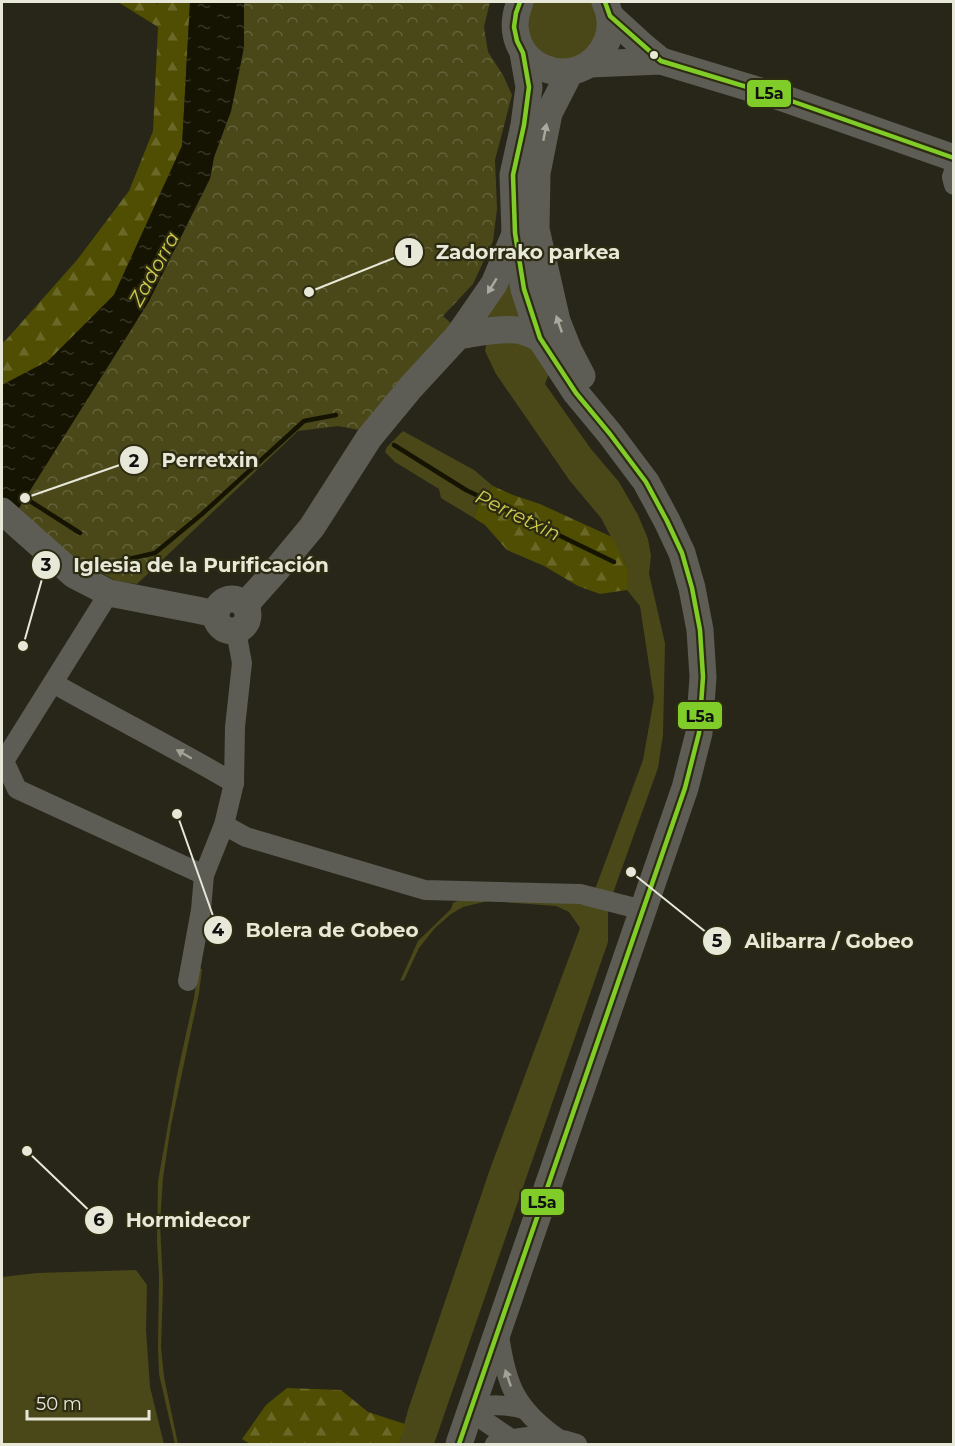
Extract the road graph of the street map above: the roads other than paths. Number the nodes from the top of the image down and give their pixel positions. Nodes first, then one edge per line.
1 (520, 2) edge
2 (608, 9) edge
3 (524, 53) junction
4 (662, 61) junction
5 (580, 68) junction
6 (954, 158) edge
7 (954, 171) edge
8 (954, 185) edge
9 (515, 232) junction
10 (458, 336) junction
11 (540, 338) junction
12 (610, 434) junction
13 (2, 511) edge
14 (109, 593) junction
15 (226, 623) junction
16 (53, 683) junction
17 (234, 783) junction
18 (224, 825) junction
19 (204, 875) junction
20 (643, 910) junction
21 (188, 981) dead end
22 (498, 1330) junction
23 (472, 1407) junction
24 (524, 1409) junction
25 (557, 1438) junction
26 (503, 1442) edge
27 (459, 1444) edge
28 (577, 1444) edge

1 - 3 street
2 - 4 street
2 - 5 street
3 - 5 street
3 - 9 street
4 - 5 street
4 - 6 street
12 -> 5 street
7 - 8 street
9 -> 10 street
9 - 11 street
10 - 11 street
10 - 15 street
11 - 12 street
12 - 20 street
13 - 14 street
14 - 15 street
14 - 16 street
15 - 17 street
17 -> 16 street
16 - 19 street
17 - 18 street
18 - 19 street
18 - 20 street
19 - 21 street
20 - 22 street
22 - 23 street
24 -> 22 street
23 - 24 street
23 - 26 street
23 - 27 street
24 - 25 street
25 - 26 street
25 - 28 street

